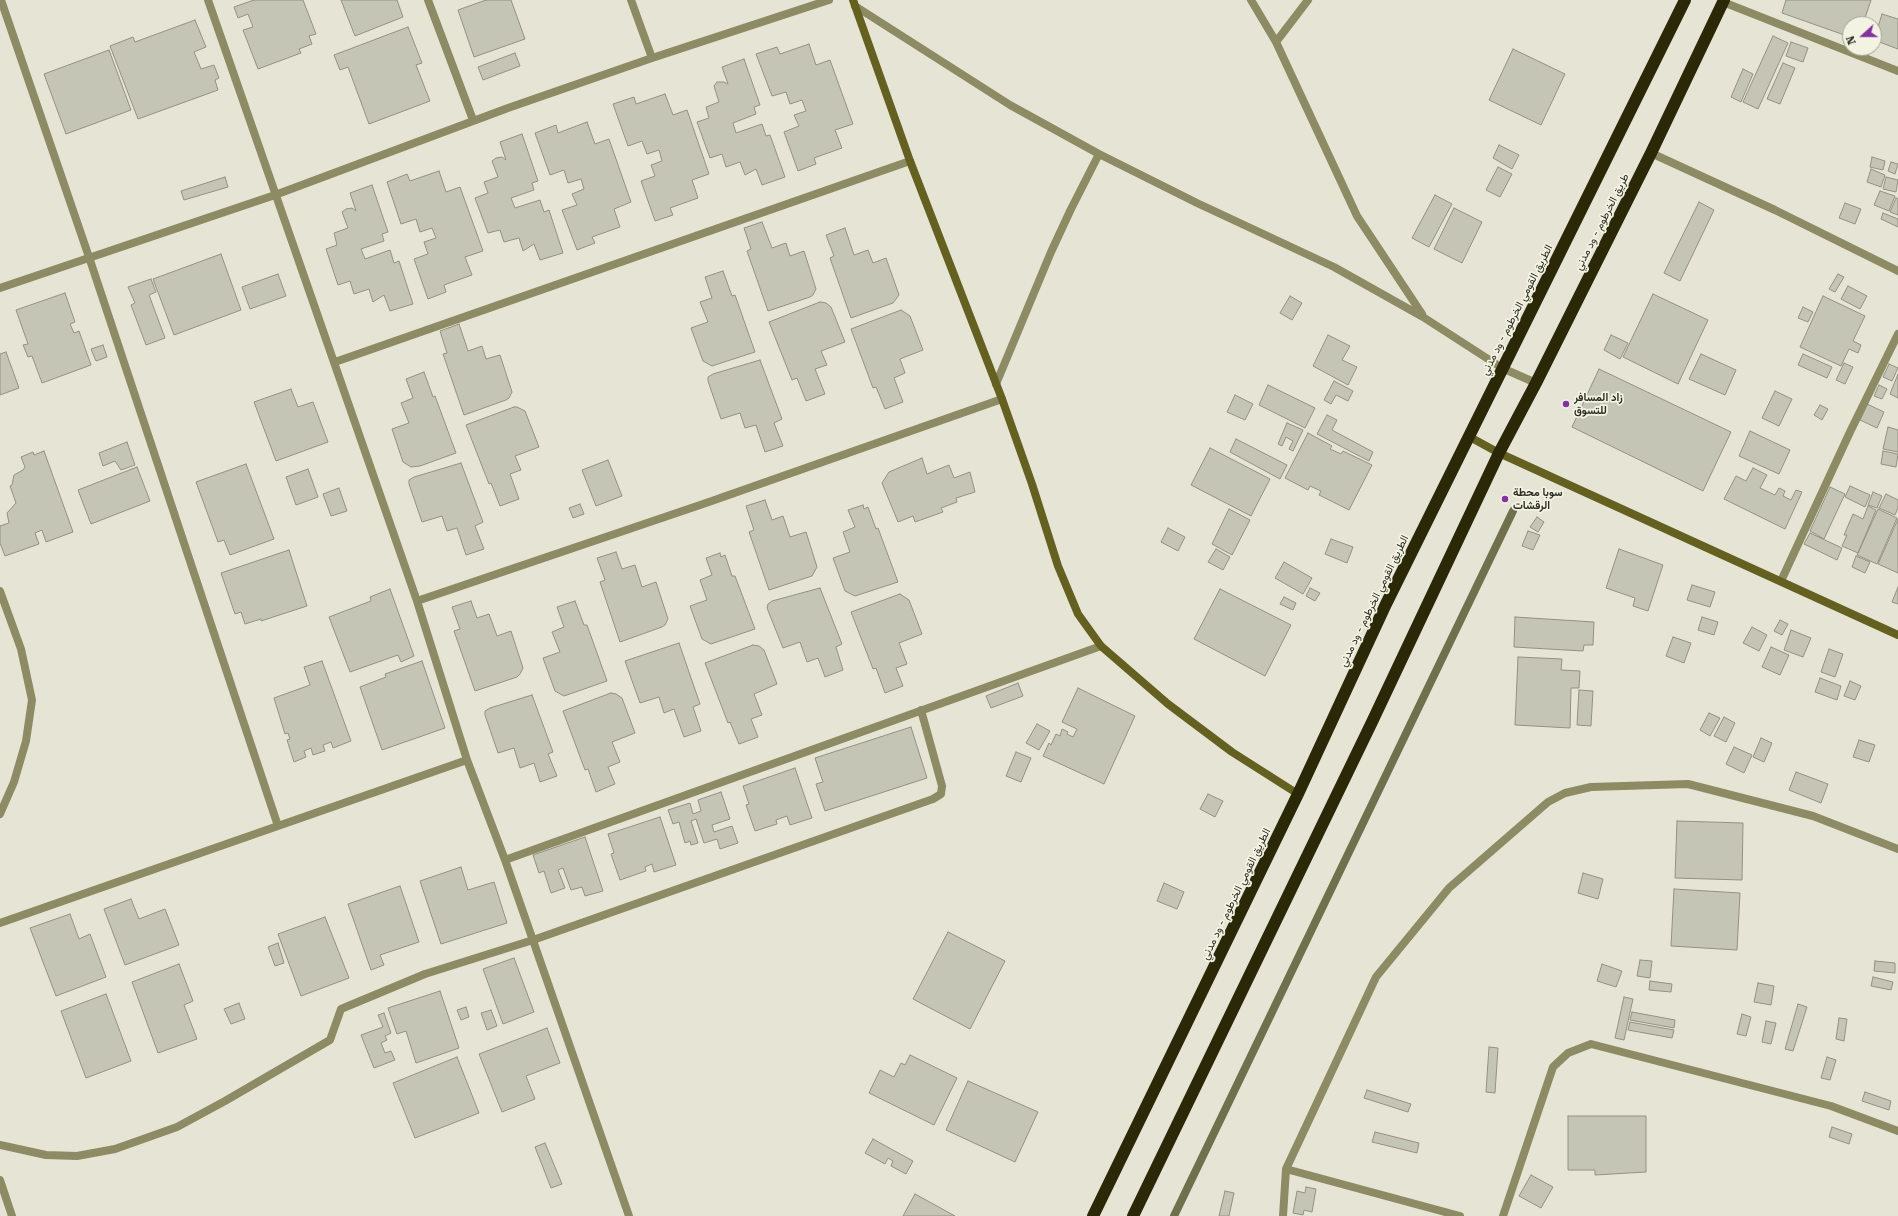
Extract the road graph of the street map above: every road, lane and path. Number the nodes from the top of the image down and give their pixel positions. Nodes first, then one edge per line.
1 (1, 0) edge
2 (208, 0) edge
3 (428, 0) edge
4 (631, 0) edge
5 (829, 0) edge
6 (1251, 0) edge
7 (1308, 0) edge
8 (1685, 0) edge
9 (1723, 1) edge
10 (854, 3) edge
11 (1276, 42) junction
12 (652, 58) junction
13 (1898, 71) edge
14 (473, 120) junction
15 (1651, 153) junction
16 (1100, 154) junction
17 (910, 161) junction
18 (274, 195) junction
19 (89, 257) junction
20 (1898, 271) edge
21 (0, 288) edge
22 (1423, 317) junction
23 (1898, 334) edge
24 (335, 362) junction
25 (1502, 368) junction
26 (1536, 383) junction
27 (996, 384) junction
28 (1002, 399) junction
29 (1468, 436) junction
30 (1499, 453) junction
31 (1781, 581) junction
32 (0, 591) edge
33 (417, 601) junction
34 (1898, 635) edge
35 (1101, 646) junction
36 (921, 710) junction
37 (467, 760) junction
38 (1298, 794) junction
39 (0, 814) edge
40 (278, 826) junction
41 (1898, 849) edge
42 (505, 860) junction
43 (0, 923) edge
44 (533, 940) junction
45 (1898, 1131) edge
46 (0, 1145) edge
47 (1286, 1169) junction
48 (0, 1180) edge
49 (12, 1216) edge
50 (629, 1216) edge
51 (1093, 1216) edge
52 (1133, 1216) edge
53 (1283, 1216) edge
54 (1460, 1216) edge
55 (1503, 1216) edge

1 - 19 street
2 - 18 street
3 - 14 street
4 - 12 street
5 - 12 street
6 - 11 street
7 - 11 street
8 - 25 highway, الطريق القومي الخرطوم - ود مدني
9 - 13 street
9 - 15 highway, طريق الخرطوم - ود مدني
10 - 16 street
10 - 17 street
11 - 22 street
12 - 14 street
14 - 18 street
15 - 20 street
15 - 26 highway, طريق الخرطوم - ود مدني
16 - 22 street
16 - 27 street
17 - 24 street
17 - 27 street
18 - 19 street
18 - 24 street
19 - 21 street
19 - 40 street
22 - 25 street
23 - 31 street
24 - 33 street
25 - 26 street
25 - 29 highway, الطريق القومي الخرطوم - ود مدني
26 - 30 highway, طريق الخرطوم - ود مدني
27 - 28 street
28 - 33 street
28 - 35 street
29 - 30 street
29 - 38 highway, الطريق القومي الخرطوم - ود مدني
30 - 31 street
30 - 52 highway
31 - 34 street
32 - 39 street
33 - 37 street
35 - 36 street
35 - 38 street
36 - 42 street
36 - 44 street
37 - 40 street
37 - 42 street
38 - 51 highway, الطريق القومي الخرطوم - ود مدني
40 - 43 street
41 - 47 street
42 - 44 street
44 - 46 street
44 - 50 street
45 - 55 street
47 - 53 street
47 - 54 street
48 - 49 street

